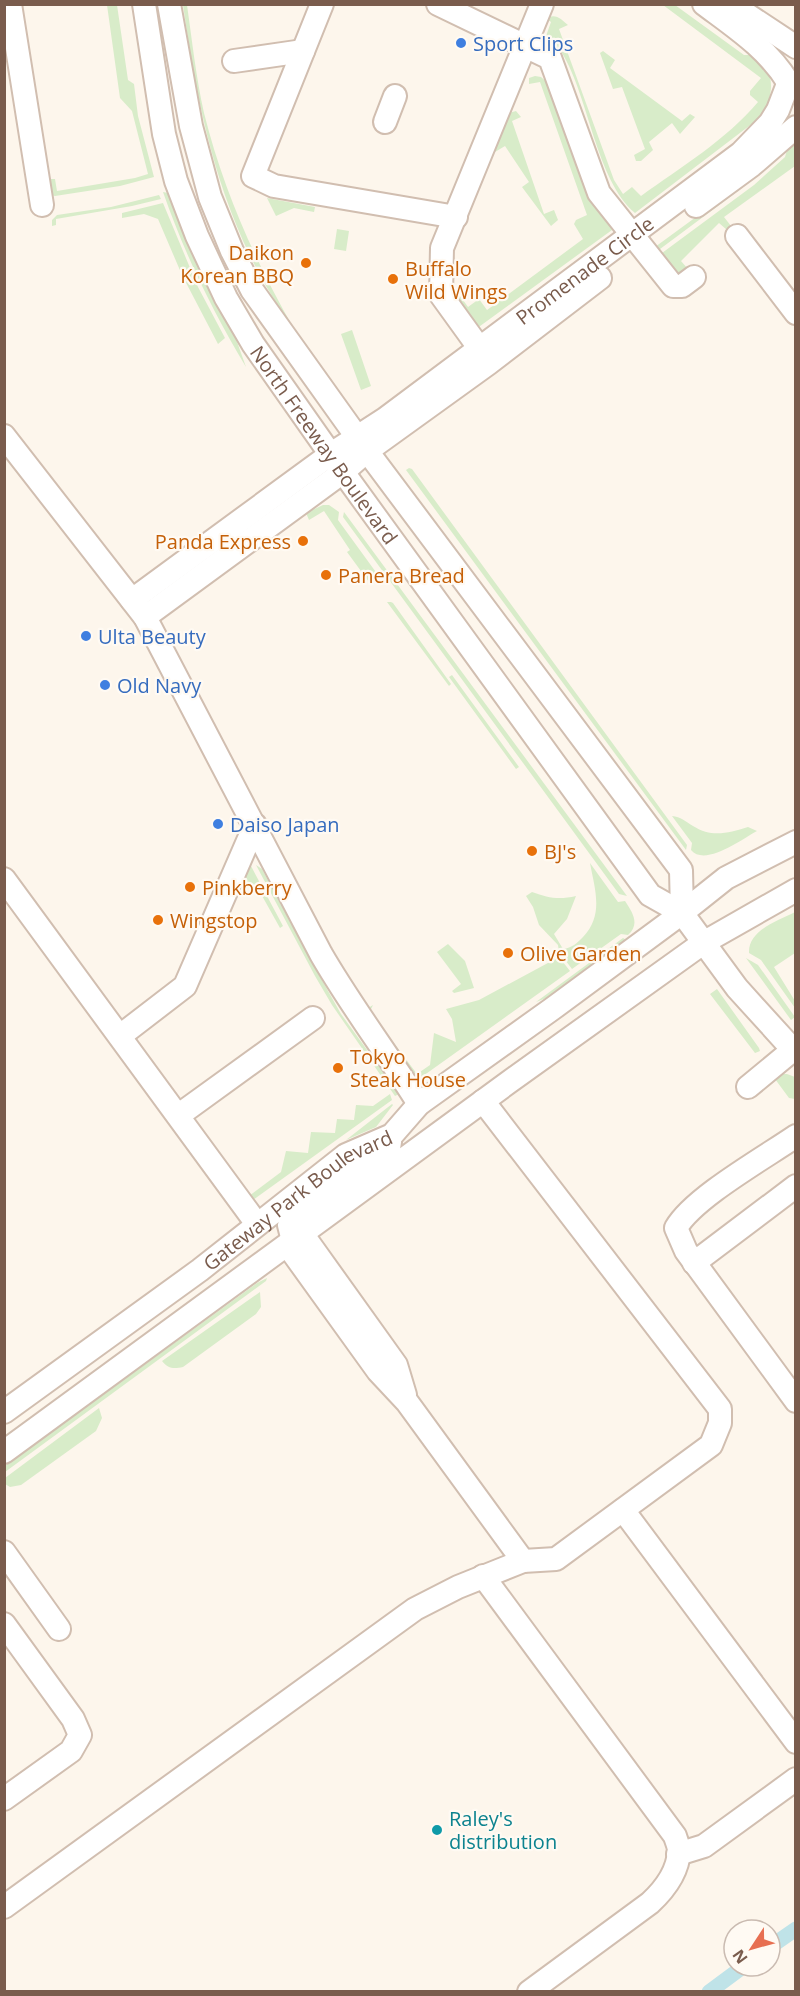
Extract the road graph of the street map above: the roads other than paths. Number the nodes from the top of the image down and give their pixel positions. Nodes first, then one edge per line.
1 (144, 4) edge
2 (169, 4) edge
3 (322, 4) edge
4 (438, 4) edge
5 (542, 4) edge
6 (704, 4) edge
7 (731, 4) edge
8 (9, 13) edge
9 (525, 46) junction
10 (795, 47) edge
11 (303, 51) junction
12 (795, 57) edge
13 (234, 61) dead end
14 (790, 89) edge
15 (395, 96) dead end
16 (385, 122) dead end
17 (795, 128) edge
18 (176, 181) junction
19 (42, 205) dead end
20 (456, 217) junction
21 (737, 236) dead end
22 (636, 241) junction
23 (694, 277) dead end
24 (252, 291) junction
25 (795, 313) edge
26 (480, 349) junction
27 (4, 436) edge
28 (362, 445) junction
29 (337, 463) junction
30 (138, 609) junction
31 (255, 825) junction
32 (795, 842) edge
33 (4, 879) edge
34 (795, 890) edge
35 (682, 913) junction
36 (703, 943) junction
37 (313, 1018) dead end
38 (120, 1035) junction
39 (792, 1044) edge
40 (748, 1087) dead end
41 (483, 1101) junction
42 (419, 1104) junction
43 (178, 1115) junction
44 (392, 1135) junction
45 (795, 1136) edge
46 (795, 1186) edge
47 (257, 1224) junction
48 (293, 1241) junction
49 (694, 1263) junction
50 (795, 1401) edge
51 (4, 1412) edge
52 (4, 1452) edge
53 (623, 1510) junction
54 (4, 1552) edge
55 (523, 1561) junction
56 (483, 1576) junction
57 (4, 1624) edge
58 (59, 1629) dead end
59 (795, 1742) edge
60 (795, 1779) edge
61 (4, 1799) edge
62 (678, 1854) junction
63 (4, 1907) edge
64 (529, 1992) edge

1 - 18 street, North Freeway Boulevard
2 - 24 street, North Freeway Boulevard
3 - 11 street
4 - 9 street
5 - 9 street
6 - 14 street
7 - 10 street
8 - 19 street
9 - 20 street
9 - 22 street
11 - 13 street
11 - 20 street
12 - 14 street, Promenade Circle
14 - 22 street, Promenade Circle
15 - 16 street
17 - 22 street, Promenade Circle
18 - 24 street
18 - 29 street, North Freeway Boulevard
20 - 26 street
21 - 25 street
22 - 23 street
22 - 26 street, Promenade Circle
22 - 28 street, Promenade Circle
24 - 28 street, North Freeway Boulevard
26 - 28 street, Promenade Circle
27 - 30 street
28 - 29 street
28 - 35 street, North Freeway Boulevard
29 - 30 street
29 - 35 street, North Freeway Boulevard
30 - 31 street
31 - 38 street
31 - 42 street
32 - 35 street, Gateway Park Boulevard
33 - 38 street
34 - 36 street, Gateway Park Boulevard
35 - 36 street, North Freeway Boulevard
35 - 42 street, Gateway Park Boulevard
36 - 39 street, North Freeway Boulevard
36 - 41 street, Gateway Park Boulevard
37 - 43 street
38 - 43 street
39 - 40 street
41 - 48 street, Gateway Park Boulevard
41 - 53 street
42 - 44 street, Gateway Park Boulevard
43 - 47 street
44 - 47 street, Gateway Park Boulevard
44 - 48 street
45 - 49 street
46 - 49 street
47 - 51 street, Gateway Park Boulevard
48 - 52 street, Gateway Park Boulevard
48 - 55 street
49 - 50 street
53 - 55 street
53 - 59 street
54 - 58 street
55 - 56 street
56 - 62 street
56 - 63 street
57 - 61 street
60 - 62 street
62 - 64 street

